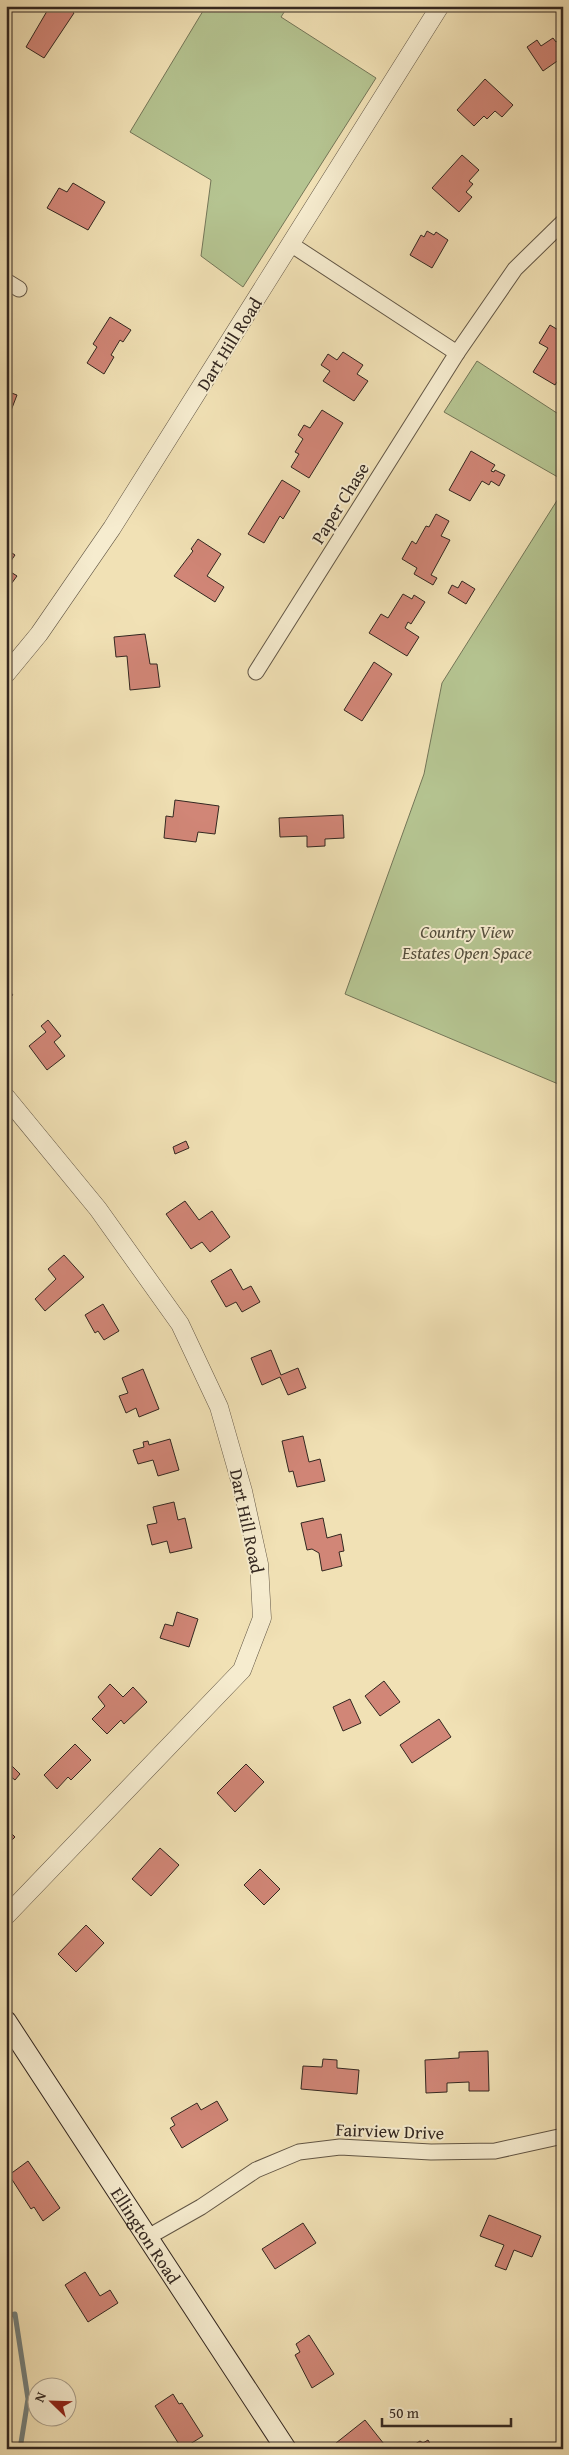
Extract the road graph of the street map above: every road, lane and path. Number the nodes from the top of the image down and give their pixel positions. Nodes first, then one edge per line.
1 (440, 6) edge
2 (563, 222) edge
3 (292, 245) junction
4 (457, 353) junction
5 (256, 672) dead end
6 (6, 674) edge
7 (6, 1097) edge
8 (6, 1916) edge
9 (6, 2021) edge
10 (563, 2136) edge
11 (148, 2237) junction
12 (286, 2449) edge

1 - 3 street, Dart Hill Road
2 - 4 street, Paper Chase
3 - 4 street
3 - 6 street, Dart Hill Road
4 - 5 street, Paper Chase
7 - 8 street, Dart Hill Road
9 - 11 main road, Ellington Road
10 - 11 street, Fairview Drive
11 - 12 main road, Ellington Road

